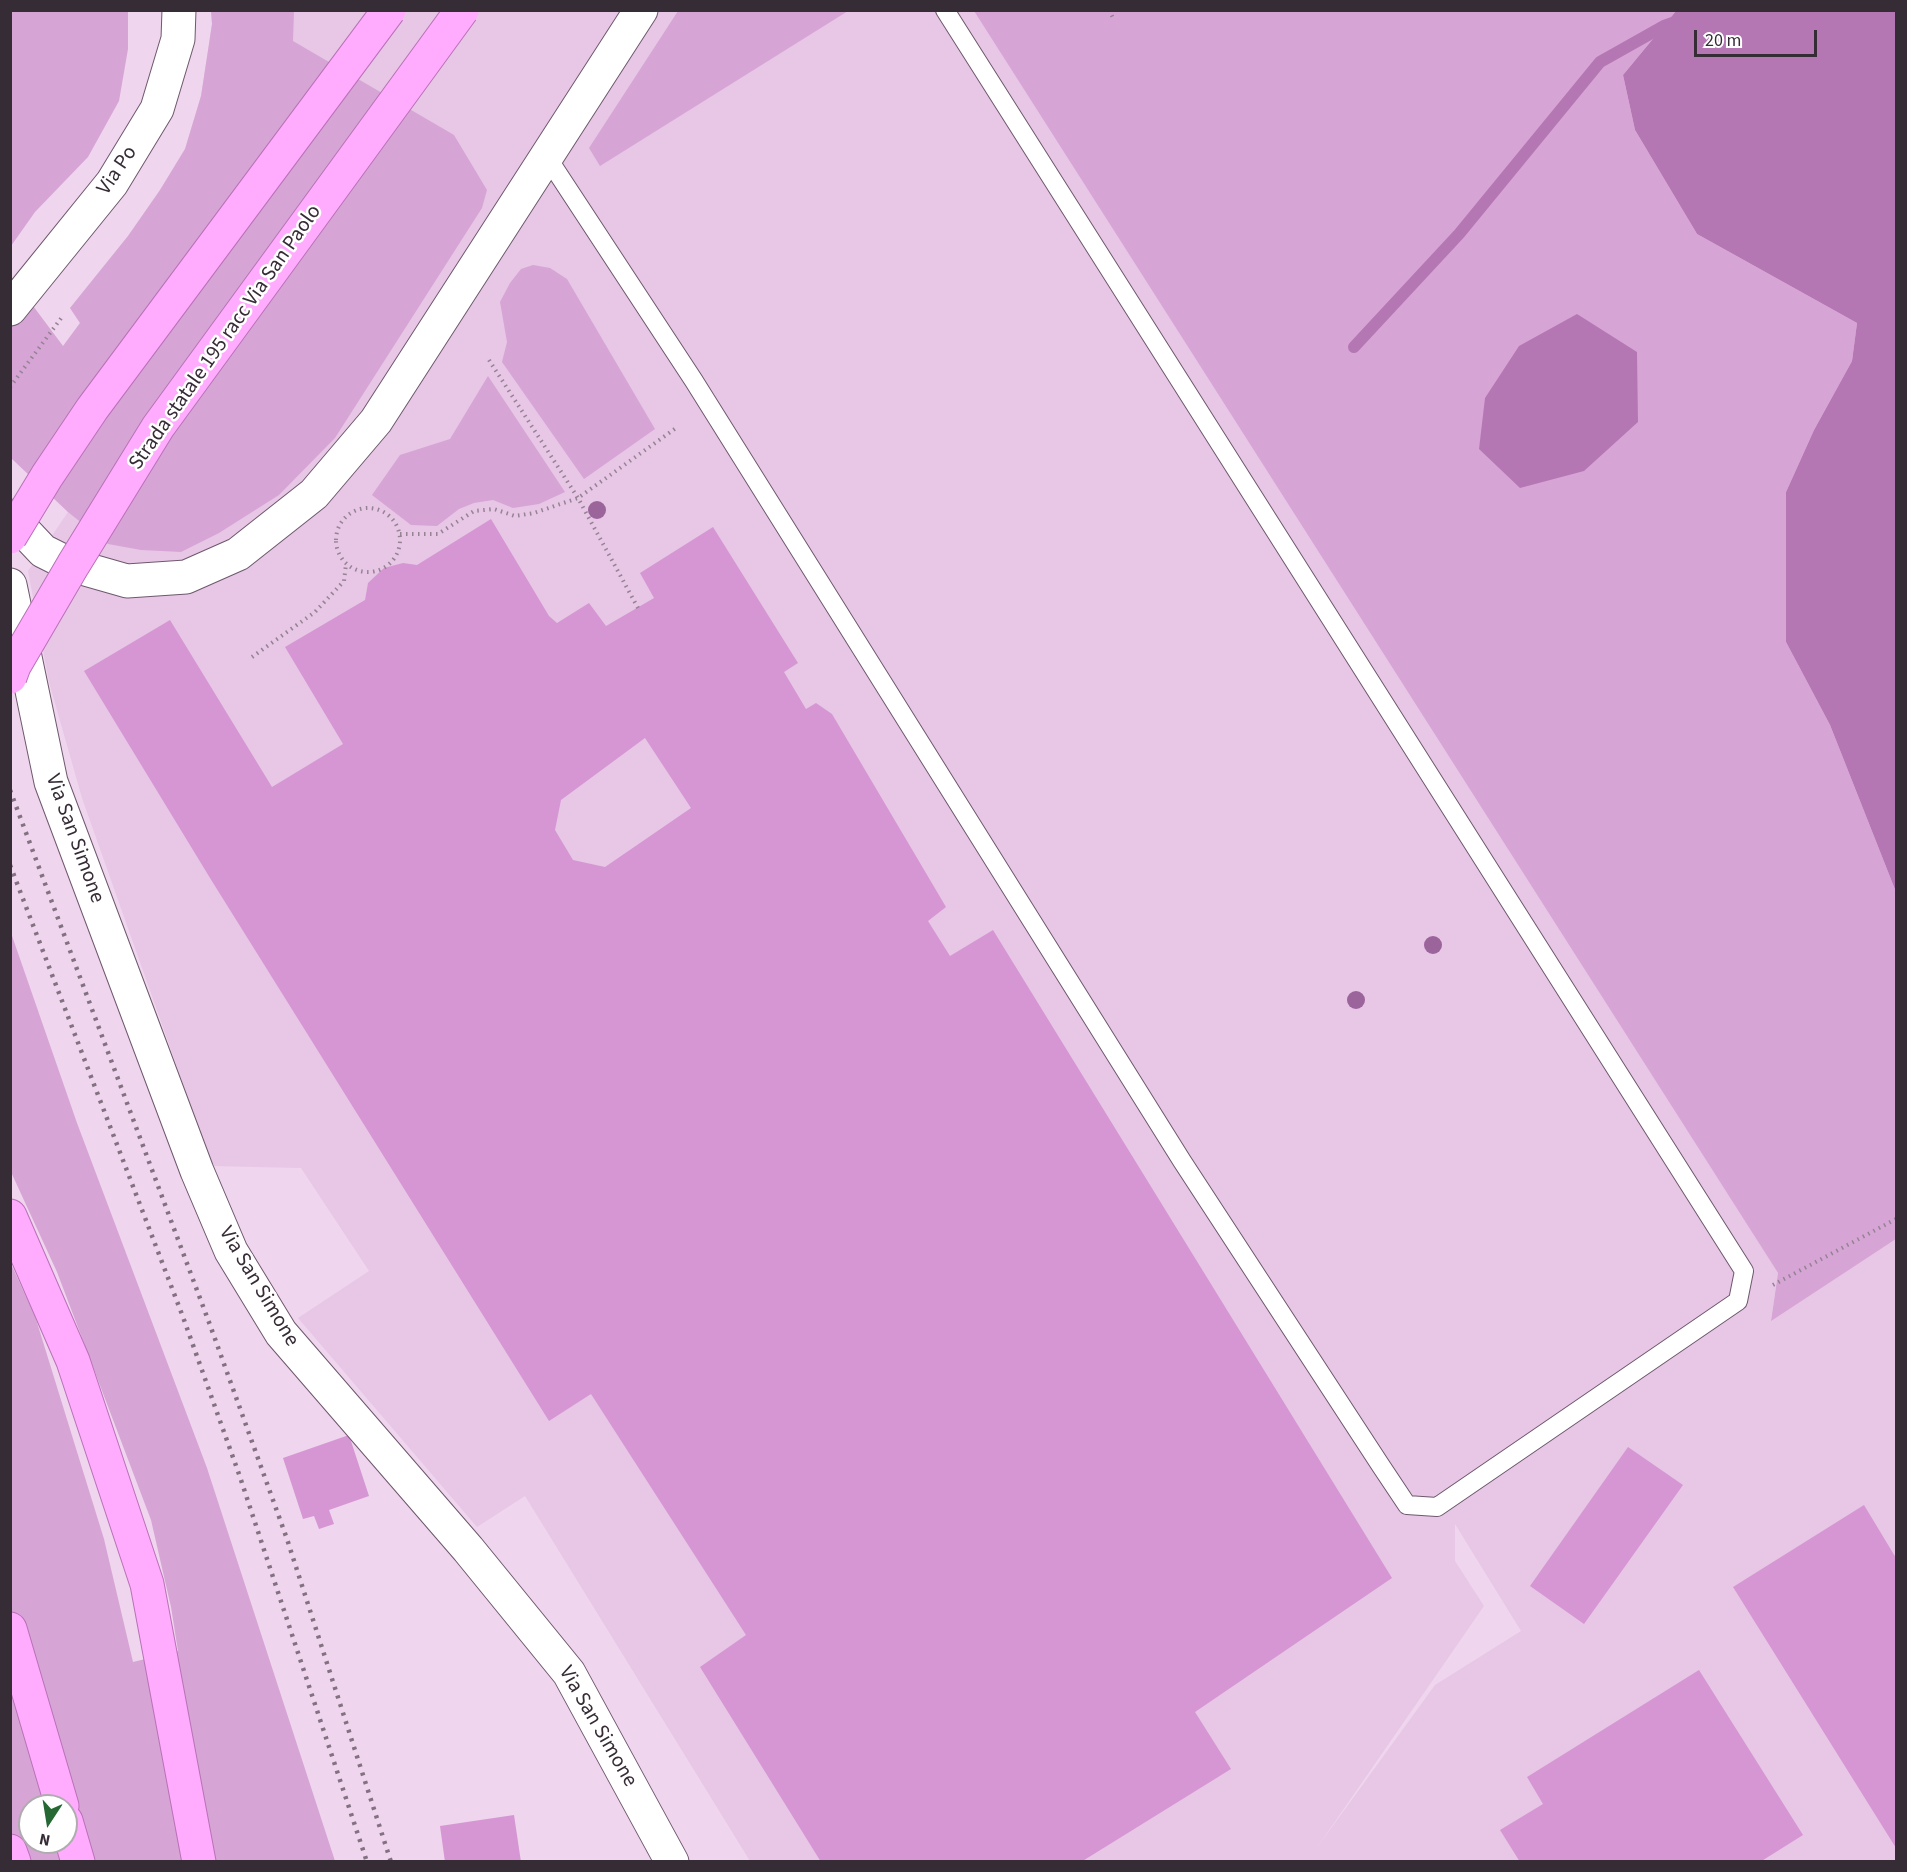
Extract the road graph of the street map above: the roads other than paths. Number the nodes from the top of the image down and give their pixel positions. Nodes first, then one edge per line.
1 (179, 10) edge
2 (389, 10) edge
3 (462, 10) edge
4 (641, 10) edge
5 (945, 10) edge
6 (547, 157) junction
7 (10, 309) edge
8 (10, 516) edge
9 (10, 537) edge
10 (10, 585) edge
11 (10, 678) edge
12 (10, 1216) edge
13 (10, 1629) edge
14 (58, 1794) edge
15 (10, 1851) edge
16 (14, 1862) edge
17 (199, 1862) edge
18 (672, 1862) edge

1 - 7 street, Via Po
2 - 9 highway, bridge
3 - 11 highway, Strada statale 195 racc Via San Paolo, bridge
4 - 6 street
5 - 6 lane
6 - 8 street
10 - 18 street, Via San Simone
12 - 17 highway
13 - 14 highway
15 - 16 highway

